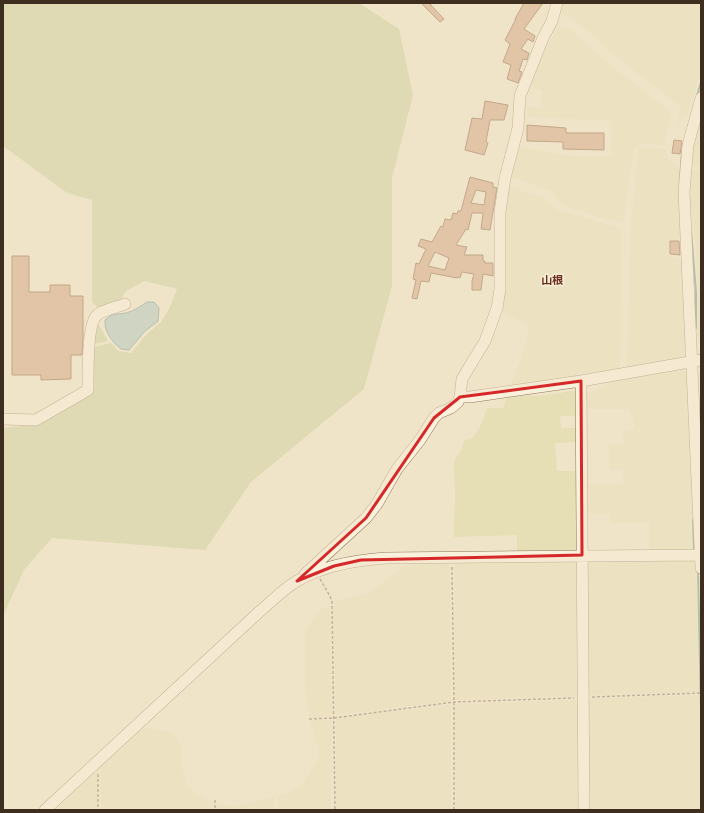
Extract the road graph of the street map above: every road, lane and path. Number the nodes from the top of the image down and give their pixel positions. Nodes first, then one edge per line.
1 (557, 3) edge
2 (701, 98) edge
3 (126, 304) dead end
4 (697, 361) edge
5 (581, 381) junction
6 (460, 397) junction
7 (3, 418) edge
8 (582, 555) junction
9 (701, 555) edge
10 (451, 557) junction
11 (701, 568) edge
12 (316, 572) junction
13 (297, 581) junction
14 (700, 693) edge
15 (584, 698) junction
16 (454, 702) junction
17 (334, 718) junction
18 (309, 719) dead end
19 (98, 760) junction
20 (215, 800) dead end
21 (45, 810) edge
22 (98, 810) edge
23 (215, 810) edge
24 (335, 810) edge
25 (454, 810) edge
26 (584, 810) edge

1 - 6 street
2 - 4 street
3 - 7 street
4 - 5 street
4 - 9 street
5 - 6 street
5 - 8 street
6 - 13 street
8 - 9 street
8 - 10 street
8 - 15 street
9 - 11 street
10 - 12 street
10 - 16 path
12 - 13 street
12 - 17 path
13 - 19 street
14 - 15 path
15 - 16 path
15 - 26 street
16 - 17 path
16 - 25 path
17 - 18 path
17 - 24 path
19 - 21 street
19 - 22 path
20 - 23 path

